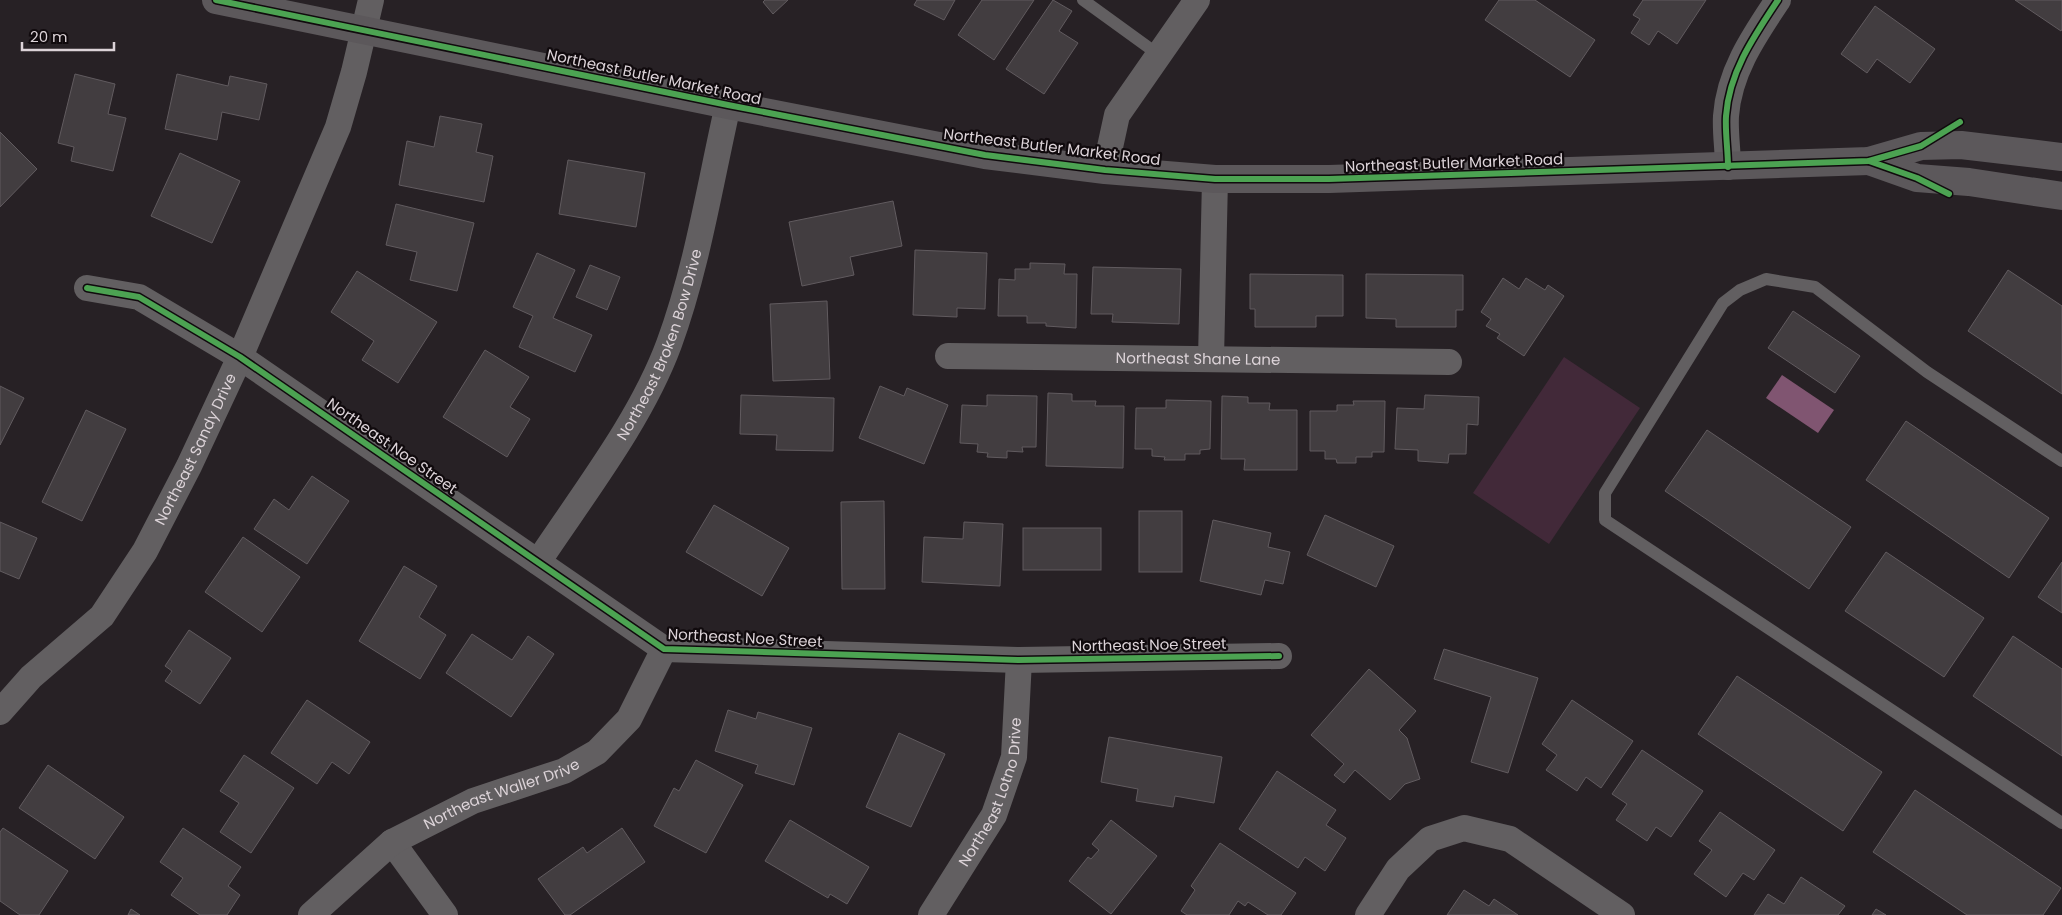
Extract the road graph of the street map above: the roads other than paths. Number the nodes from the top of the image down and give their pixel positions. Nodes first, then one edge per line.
1 (216, 0) edge
2 (371, 0) edge
3 (1083, 0) edge
4 (1196, 0) edge
5 (1778, 0) edge
6 (364, 30) junction
7 (1159, 55) junction
8 (728, 105) junction
9 (2062, 157) edge
10 (1869, 161) junction
11 (1728, 167) junction
12 (1105, 170) junction
13 (1214, 179) junction
14 (2062, 196) edge
15 (87, 288) dead end
16 (948, 356) dead end
17 (240, 357) junction
18 (1211, 360) junction
19 (1449, 362) dead end
20 (2062, 461) edge
21 (538, 562) junction
22 (664, 649) junction
23 (1279, 656) dead end
24 (1019, 660) junction
25 (0, 712) edge
26 (2062, 823) edge
27 (392, 842) junction
28 (311, 915) edge
29 (445, 915) edge
30 (931, 915) edge
31 (1368, 915) edge
32 (1622, 915) edge

1 - 6 main road, Northeast Butler Market Road
2 - 6 street, Northeast Sandy Drive
3 - 7 lane
4 - 7 street
5 - 11 street
6 - 8 main road, Northeast Butler Market Road
6 - 17 street, Northeast Sandy Drive
7 - 12 street
8 - 12 main road, Northeast Butler Market Road
8 - 21 street, Northeast Broken Bow Drive
9 - 10 main road, Northeast Butler Market Road
10 - 11 main road, Northeast Butler Market Road
10 - 14 main road, Northeast Butler Market Road
11 - 13 main road, Northeast Butler Market Road
12 - 13 main road, Northeast Butler Market Road
13 - 18 street
15 - 17 street, Northeast Noe Street
16 - 18 street, Northeast Shane Lane
17 - 21 street, Northeast Noe Street
17 - 25 street, Northeast Sandy Drive
18 - 19 street, Northeast Shane Lane
20 - 26 lane
21 - 22 street, Northeast Noe Street
22 - 24 street, Northeast Noe Street
22 - 27 street, Northeast Waller Drive
23 - 24 street, Northeast Noe Street
24 - 30 street, Northeast Lotno Drive
27 - 28 street, Northeast Waller Drive
27 - 29 street
31 - 32 street

